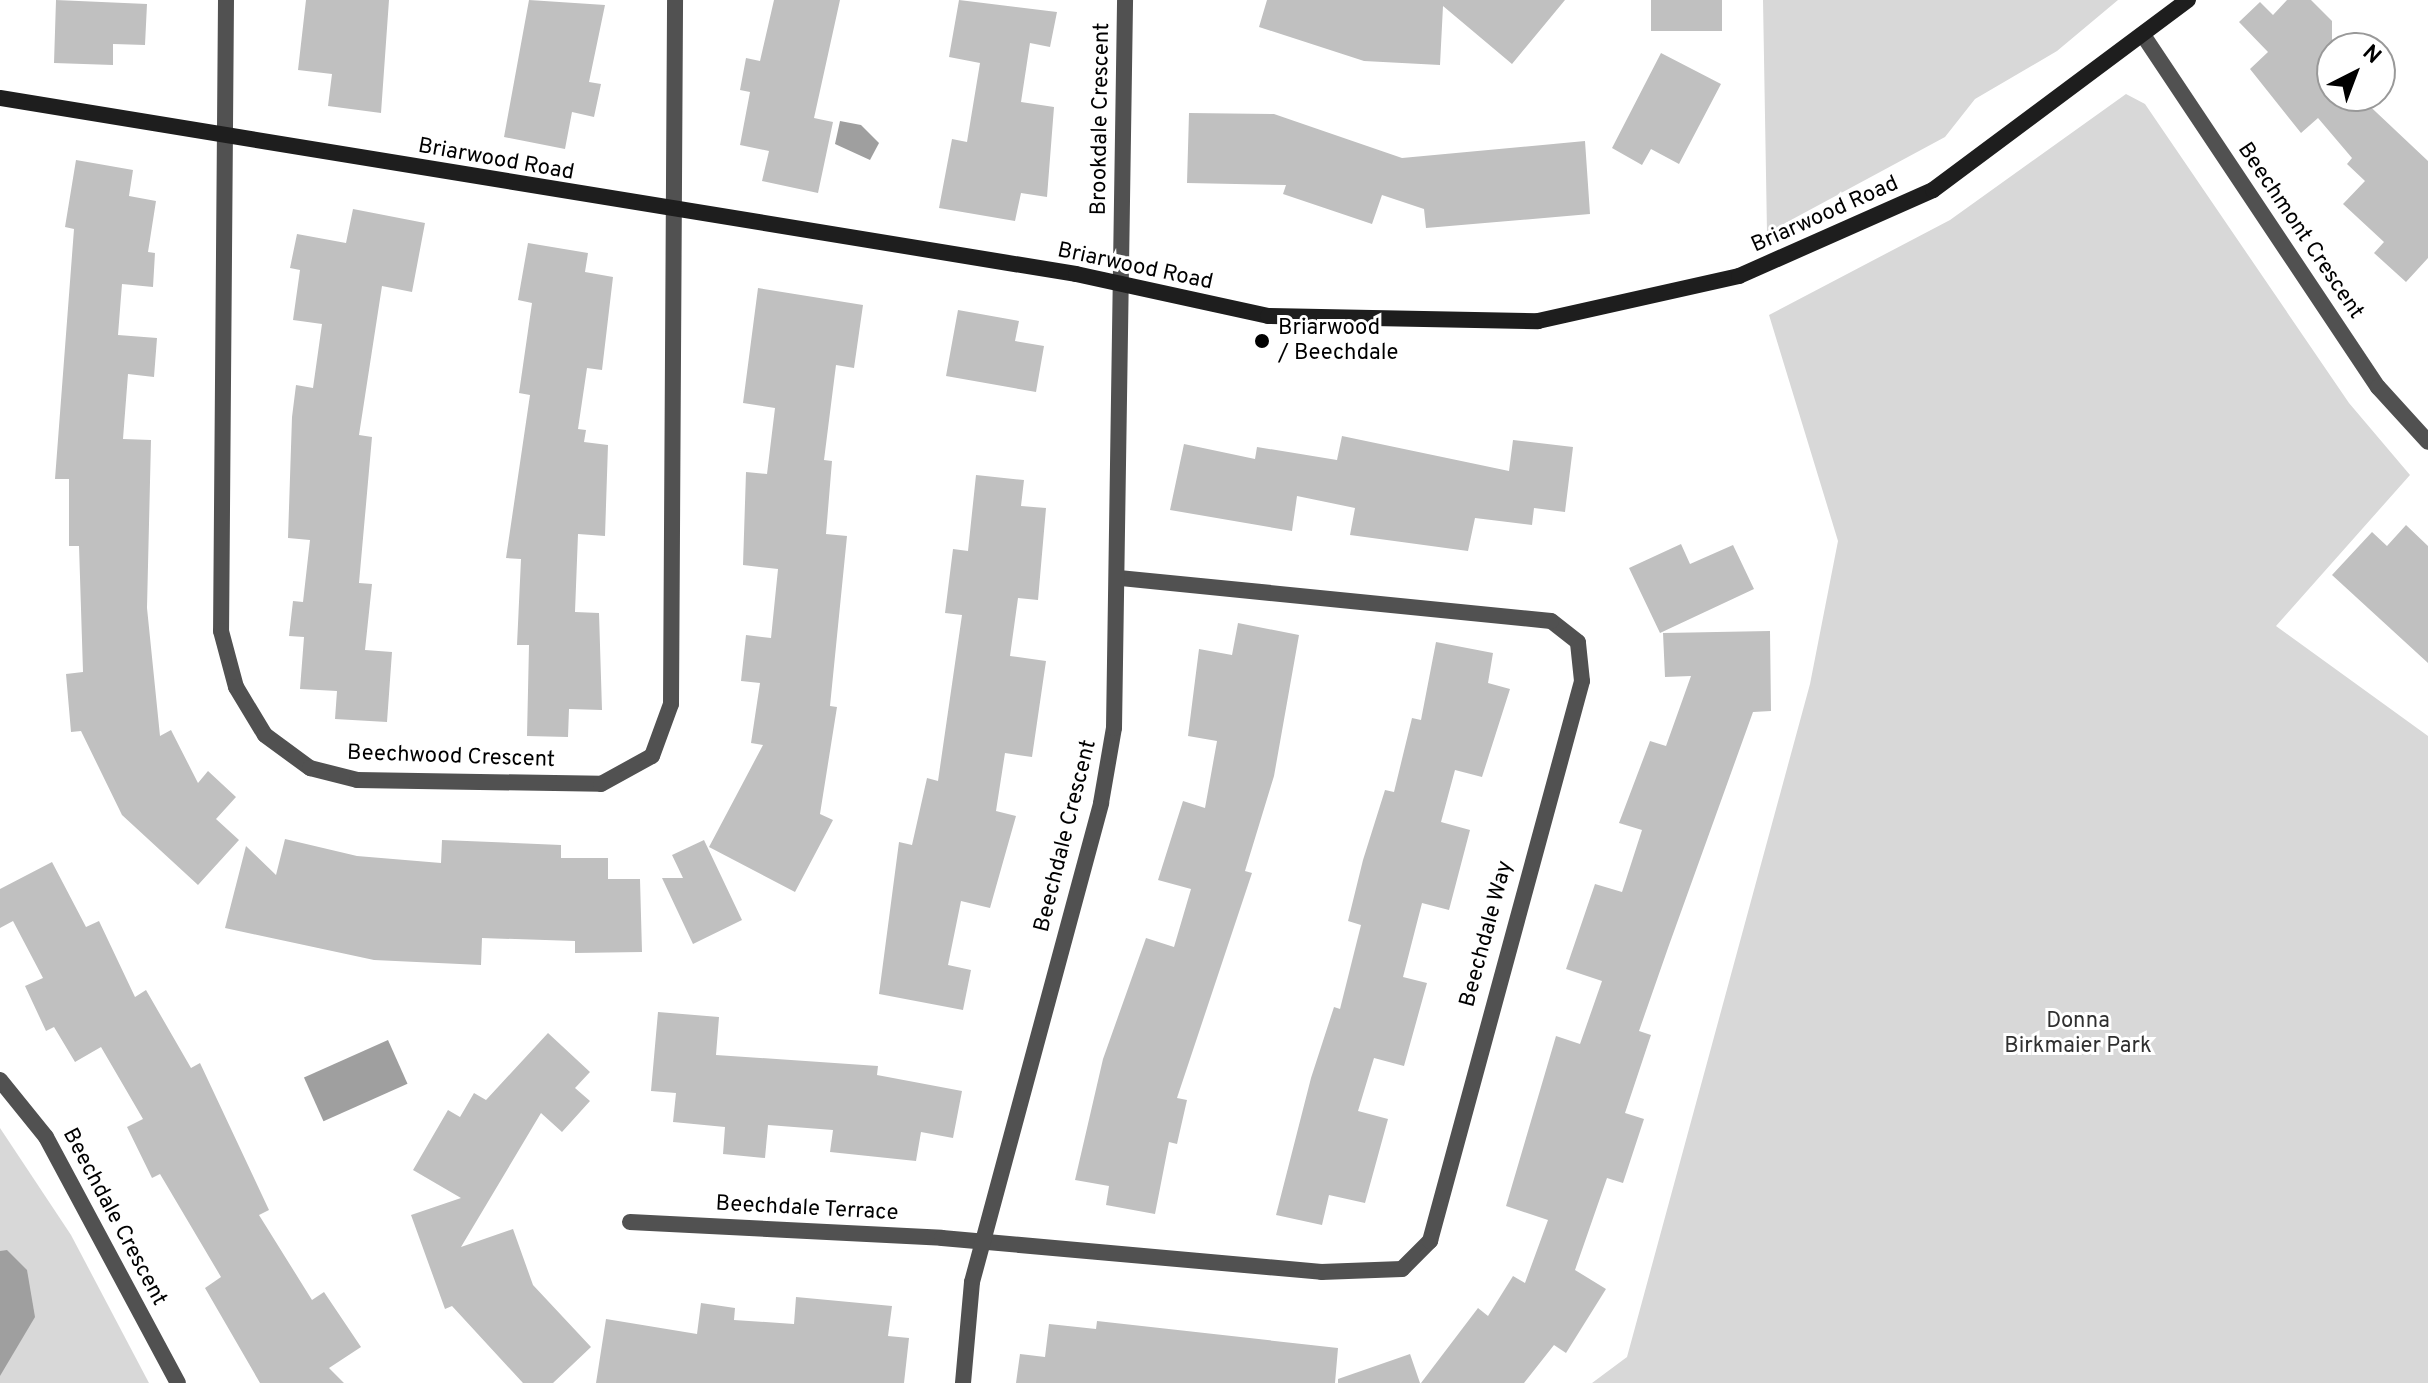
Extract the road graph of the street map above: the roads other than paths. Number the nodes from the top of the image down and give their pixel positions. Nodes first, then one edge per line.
1 (226, 0) edge
2 (675, 0) edge
3 (1125, 0) edge
4 (2188, 0) edge
5 (2145, 38) junction
6 (0, 98) edge
7 (225, 135) junction
8 (672, 212) junction
9 (1121, 287) junction
10 (2428, 442) edge
11 (1121, 578) junction
12 (0, 1080) edge
13 (630, 1222) dead end
14 (981, 1243) junction
15 (178, 1383) edge
16 (963, 1383) edge

1 - 7 street, Beechwood Crescent
2 - 8 street
3 - 9 street, Brookdale Crescent
4 - 5 street, Briarwood Road
5 - 9 street, Briarwood Road
5 - 10 street, Beechmont Crescent
6 - 7 street, Briarwood Road
7 - 8 street, Briarwood Road
7 - 8 street, Beechwood Crescent
8 - 9 street, Briarwood Road
9 - 11 street, Beechdale Crescent
11 - 14 street, Beechdale Crescent
11 - 14 street, Beechdale Way
12 - 15 street, Beechdale Crescent
13 - 14 street, Beechdale Terrace
14 - 16 street, Beechdale Crescent

